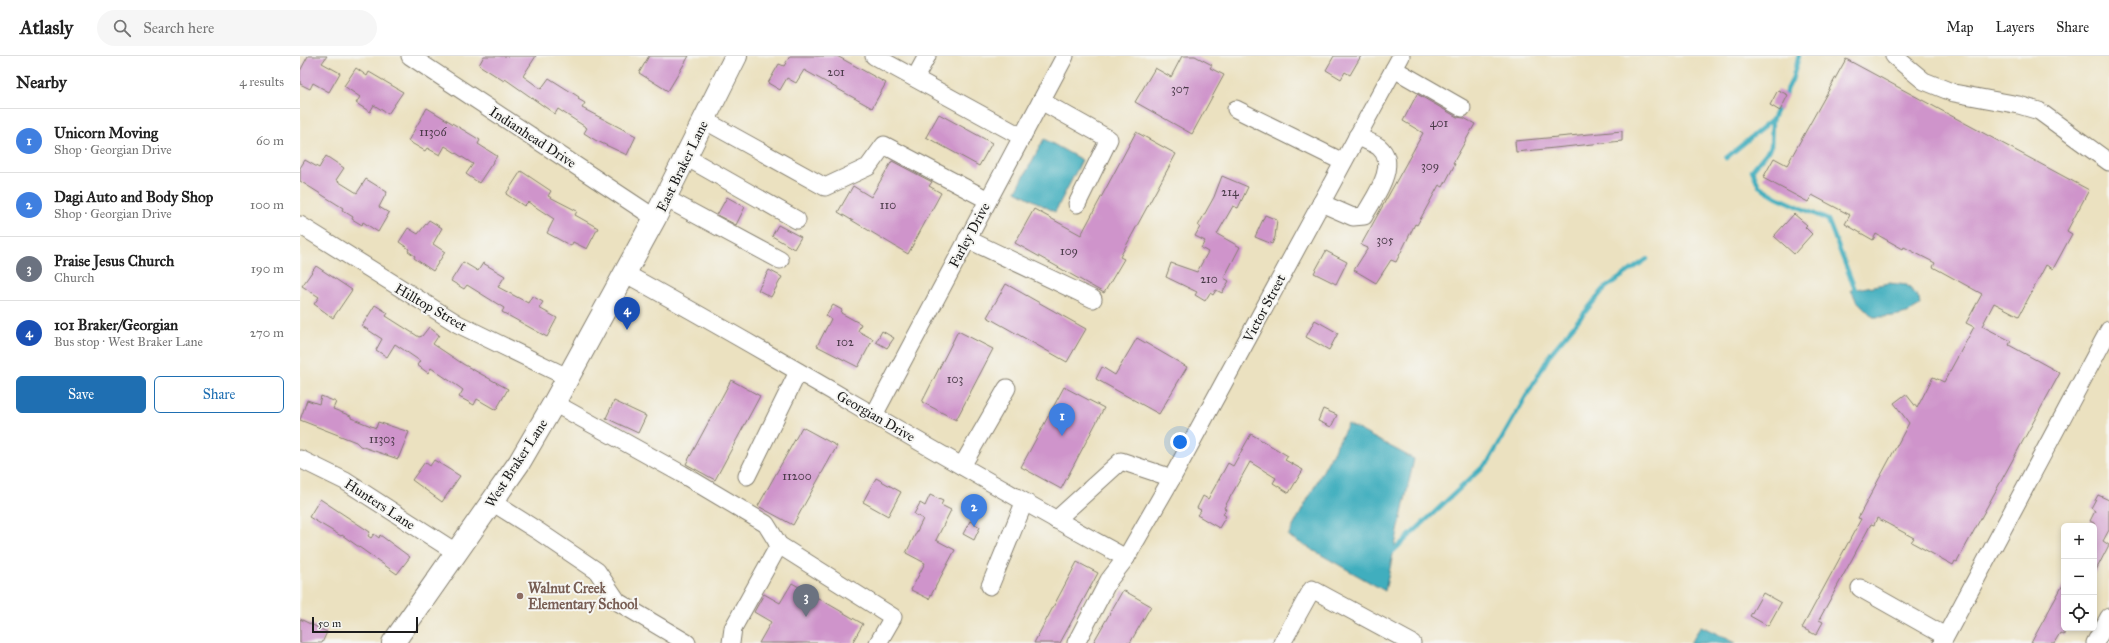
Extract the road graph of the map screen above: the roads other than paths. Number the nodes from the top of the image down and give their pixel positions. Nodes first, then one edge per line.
1 (410, 56) edge
2 (736, 56) edge
3 (874, 56) edge
4 (927, 56) edge
5 (1065, 56) edge
6 (1894, 56) edge
7 (1397, 62) edge
8 (915, 78) junction
9 (1041, 101) junction
10 (1462, 108) dead end
11 (1236, 109) dead end
12 (704, 120) junction
13 (1357, 136) junction
14 (1022, 137) junction
15 (686, 157) junction
16 (1343, 162) junction
17 (2109, 162) edge
18 (665, 198) junction
19 (988, 200) junction
20 (1321, 203) junction
21 (1077, 204) dead end
22 (655, 218) junction
23 (797, 220) dead end
24 (300, 225) edge
25 (967, 239) junction
26 (780, 260) dead end
27 (626, 274) junction
28 (1093, 299) dead end
29 (2109, 330) edge
30 (798, 372) junction
31 (569, 378) junction
32 (1007, 388) dead end
33 (554, 403) junction
34 (874, 415) junction
35 (300, 459) edge
36 (962, 466) junction
37 (747, 476) dead end
38 (1172, 478) junction
39 (492, 502) junction
40 (1024, 503) junction
41 (1056, 520) junction
42 (779, 546) junction
43 (456, 553) junction
44 (1126, 558) junction
45 (990, 586) dead end
46 (1860, 588) dead end
47 (2109, 617) edge
48 (1944, 640) edge
49 (393, 643) edge
50 (687, 643) edge
51 (731, 643) edge
52 (878, 643) edge
53 (1076, 643) edge
54 (1282, 643) edge
55 (1412, 643) edge
56 (2095, 643) edge

1 - 22 street, Indianhead Drive
2 - 12 main road, East Braker Lane
3 - 8 street
4 - 8 street
5 - 9 street, Farley Drive
6 - 17 street
7 - 10 street
7 - 13 street, Victor Street
8 - 14 street
9 - 14 street, Farley Drive
9 - 21 street
11 - 16 street
12 - 15 main road, East Braker Lane
12 - 19 street
13 - 16 street, Victor Street
13 - 20 street
14 - 19 street, Farley Drive
15 - 18 main road, East Braker Lane
15 - 23 street
16 - 20 street, Victor Street
18 - 22 main road, East Braker Lane
18 - 26 street
19 - 25 street, Farley Drive
20 - 38 street, Victor Street
22 - 27 main road, East Braker Lane
24 - 31 street, Hilltop Street
25 - 28 street
25 - 34 street, Farley Drive
27 - 30 street, Georgian Drive
27 - 31 main road, West Braker Lane
29 - 48 street
30 - 34 street, Georgian Drive
30 - 37 street
31 - 33 main road, West Braker Lane
32 - 36 street
33 - 39 main road, West Braker Lane
33 - 42 street
34 - 36 street, Georgian Drive
35 - 43 street, Hunters Lane
36 - 40 street, Georgian Drive
38 - 41 street
38 - 44 street, Victor Street
39 - 43 main road, West Braker Lane
39 - 50 street
40 - 41 street, Georgian Drive
40 - 45 street
41 - 44 street, Georgian Drive
42 - 51 street
42 - 52 street
43 - 49 main road, West Braker Lane
44 - 53 street, Victor Street
46 - 48 street
47 - 56 street
54 - 55 street

